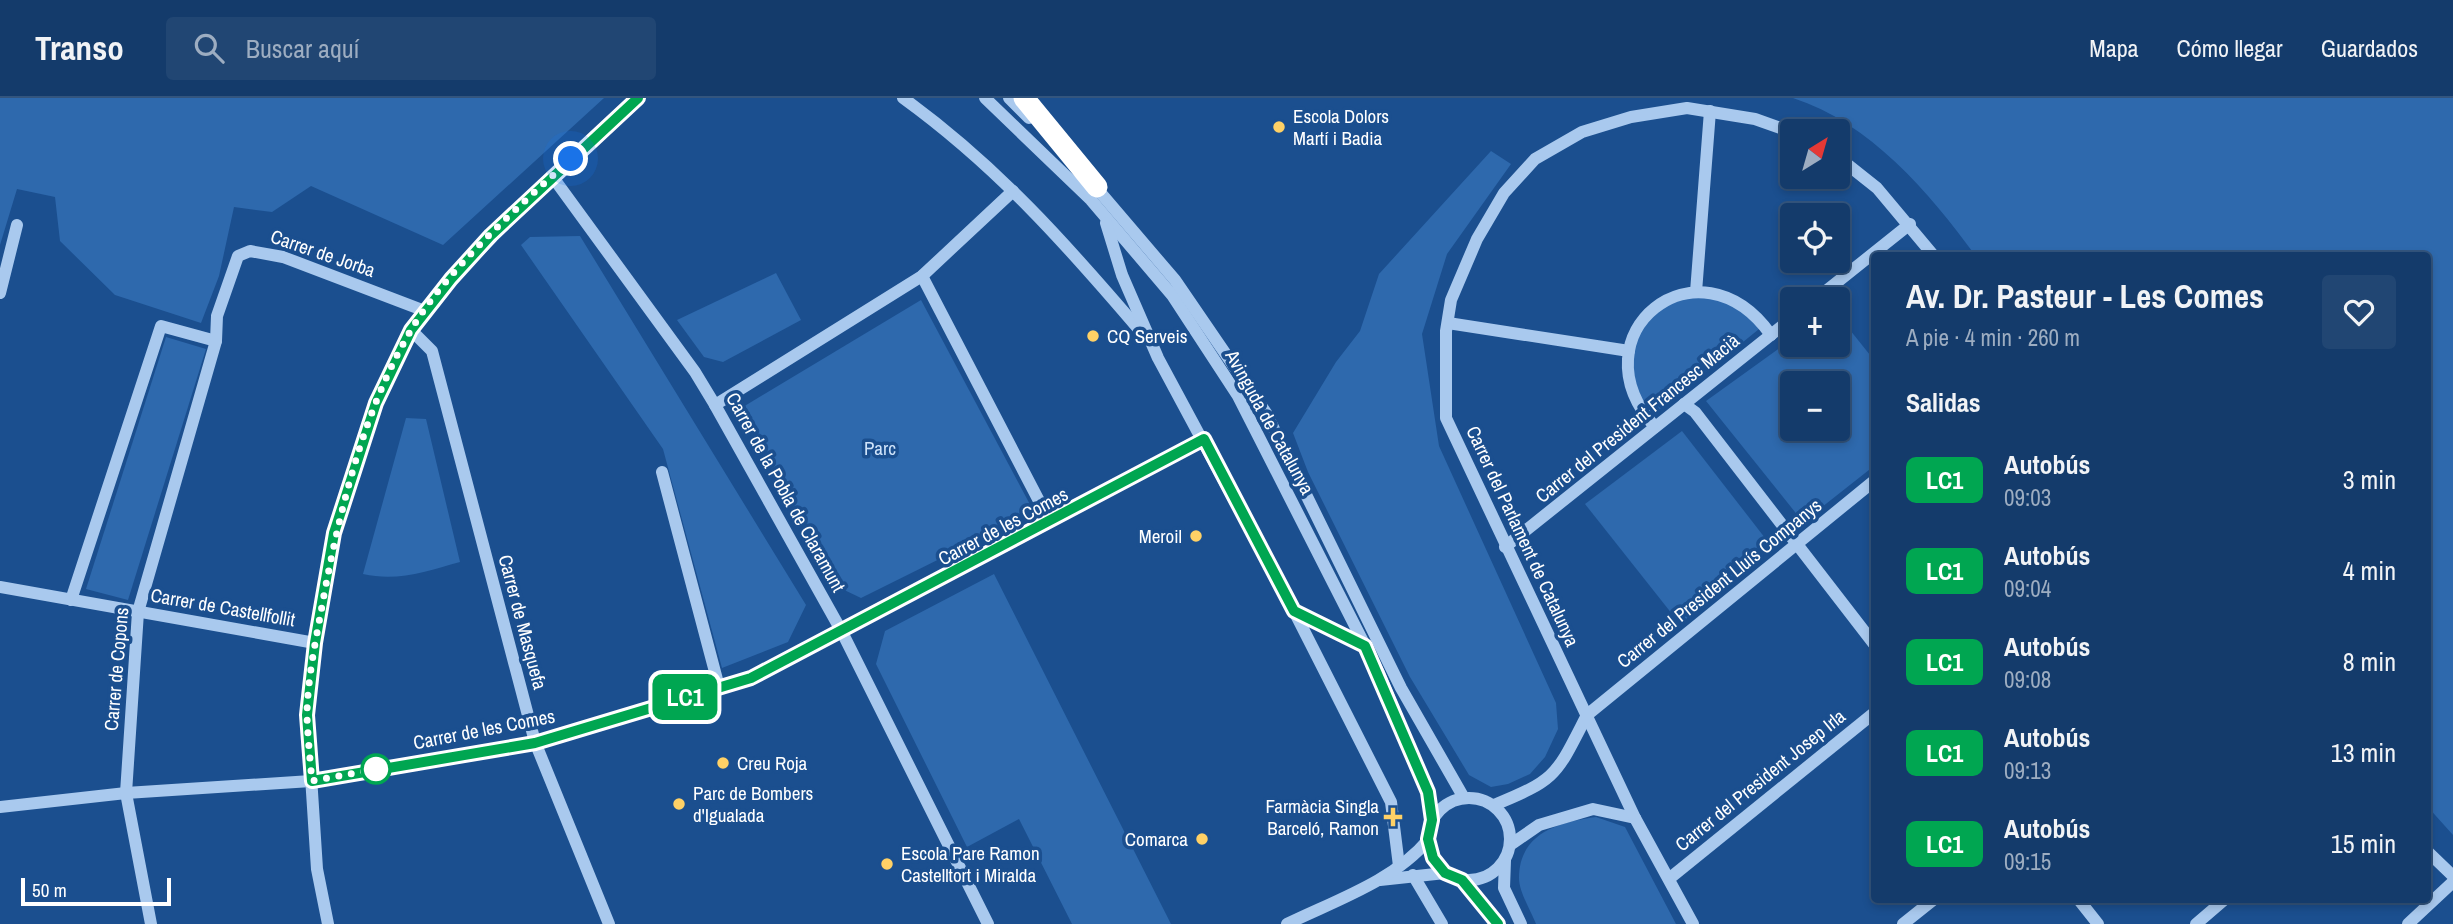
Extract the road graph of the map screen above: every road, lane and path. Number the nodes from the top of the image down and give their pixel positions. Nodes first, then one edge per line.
1 (638, 98) edge
2 (904, 98) edge
3 (985, 98) edge
4 (1009, 98) edge
5 (1024, 98) edge
6 (921, 105) edge
7 (1710, 111) junction
8 (1780, 127) edge
9 (1850, 167) edge
10 (552, 176) junction
11 (1097, 187) junction
12 (1013, 191) junction
13 (1104, 218) junction
14 (1910, 224) junction
15 (17, 225) dead end
16 (1875, 252) edge
17 (1931, 252) edge
18 (1871, 255) edge
19 (922, 276) junction
20 (226, 286) joint
21 (1831, 287) edge
22 (1696, 292) junction
23 (0, 293) edge
24 (425, 311) junction
25 (1448, 323) junction
26 (1780, 328) edge
27 (411, 330) junction
28 (1771, 335) junction
29 (216, 341) junction
30 (1153, 345) junction
31 (1629, 351) junction
32 (1684, 404) junction
33 (715, 405) junction
34 (1655, 427) junction
35 (1204, 439) junction
36 (662, 472) dead end
37 (1871, 483) edge
38 (1050, 522) junction
39 (1796, 545) junction
40 (1505, 547) junction
41 (0, 587) edge
42 (71, 600) junction
43 (1294, 611) junction
44 (138, 612) junction
45 (842, 632) junction
46 (1871, 640) edge
47 (315, 643) junction
48 (1365, 646) junction
49 (719, 687) junction
50 (1587, 715) junction
51 (1871, 715) edge
52 (535, 743) junction
53 (312, 781) junction
54 (126, 793) junction
55 (1464, 798) junction
56 (1494, 805) junction
57 (0, 807) edge
58 (1635, 818) junction
59 (1432, 820) junction
60 (1428, 839) junction
61 (1510, 845) junction
62 (2431, 855) edge
63 (1505, 860) junction
64 (1399, 866) junction
65 (1445, 873) junction
66 (1413, 876) junction
67 (2453, 876) edge
68 (1670, 877) junction
69 (1376, 880) junction
70 (1462, 880) junction
71 (2453, 882) edge
72 (1929, 903) edge
73 (2081, 903) edge
74 (2220, 903) edge
75 (2430, 903) edge
76 (2431, 903) edge
77 (151, 924) edge
78 (328, 924) edge
79 (609, 924) edge
80 (988, 924) edge
81 (1287, 924) edge
82 (1442, 924) edge
83 (1498, 924) edge
84 (1521, 924) edge
85 (1693, 924) edge
86 (1903, 924) edge
87 (2098, 924) edge
88 (2196, 924) edge
89 (2408, 924) edge

1 - 10 street
2 - 6 street
3 - 13 street, Avinguda de Catalunya
4 - 11 street, Avinguda de Catalunya
5 - 11 highway
6 - 12 street
7 - 8 street, Carrer del Parlament de Catalunya
7 - 22 street
7 - 25 street, Carrer del Parlament de Catalunya
9 - 14 street
10 - 24 street
10 - 33 street, Carrer de la Pobla de Claramunt
11 - 55 street, Avinguda de Catalunya
12 - 19 street
12 - 30 street
13 - 30 street
13 - 48 street, Avinguda de Catalunya
14 - 16 street
14 - 17 street
15 - 23 street
18 - 21 street
19 - 33 street
19 - 38 street
20 - 24 street, Carrer de Jorba
20 - 29 street, Carrer de Copons
22 - 28 street
22 - 31 street
24 - 27 street
25 - 31 street
25 - 40 street, Carrer del Parlament de Catalunya
26 - 28 street, Carrer del President Francesc Macià
27 - 47 street
27 - 52 street, Carrer de Masquefa
28 - 32 street, Carrer del President Francesc Macià
29 - 42 street
29 - 44 street, Carrer de Copons
30 - 35 street
31 - 34 street
32 - 34 street, Carrer del President Francesc Macià
32 - 39 street
33 - 45 street, Carrer de la Pobla de Claramunt
34 - 40 street, Carrer del President Francesc Macià
35 - 38 street, Carrer de les Comes
35 - 43 street
36 - 49 street
37 - 39 street, Carrer del President Lluís Companys
38 - 45 street, Carrer de les Comes
39 - 46 street
39 - 50 street, Carrer del President Lluís Companys
40 - 50 street, Carrer del Parlament de Catalunya
41 - 42 street, Carrer de Castellfollit
42 - 44 street, Carrer de Castellfollit
43 - 48 street
43 - 64 street
44 - 47 street, Carrer de Castellfollit
44 - 54 street, Carrer de Copons
45 - 49 street, Carrer de les Comes
45 - 80 street, Carrer de la Pobla de Claramunt
47 - 53 street
48 - 59 street, Avinguda de Catalunya
49 - 52 street, Carrer de les Comes
50 - 56 street
50 - 58 street, Carrer del Parlament de Catalunya
51 - 68 street, Carrer del President Josep Irla
52 - 53 street, Carrer de les Comes
52 - 79 street, Carrer de Masquefa
53 - 54 street, Carrer de les Comes
53 - 78 street
54 - 57 street, Carrer de les Comes
54 - 77 street, Carrer de Copons
55 - 56 street
55 - 59 street
56 - 61 street
58 - 61 street
58 - 68 street, Carrer del Parlament de Catalunya
59 - 60 street
60 - 64 street
60 - 65 street
61 - 63 street
62 - 67 street
63 - 70 street
63 - 84 street
64 - 69 street
65 - 66 street
65 - 70 street
66 - 69 street
66 - 82 street
68 - 85 street, Carrer del Parlament de Catalunya
69 - 81 street
70 - 83 street
71 - 76 street
72 - 86 street
73 - 87 street
74 - 88 street
75 - 89 street

